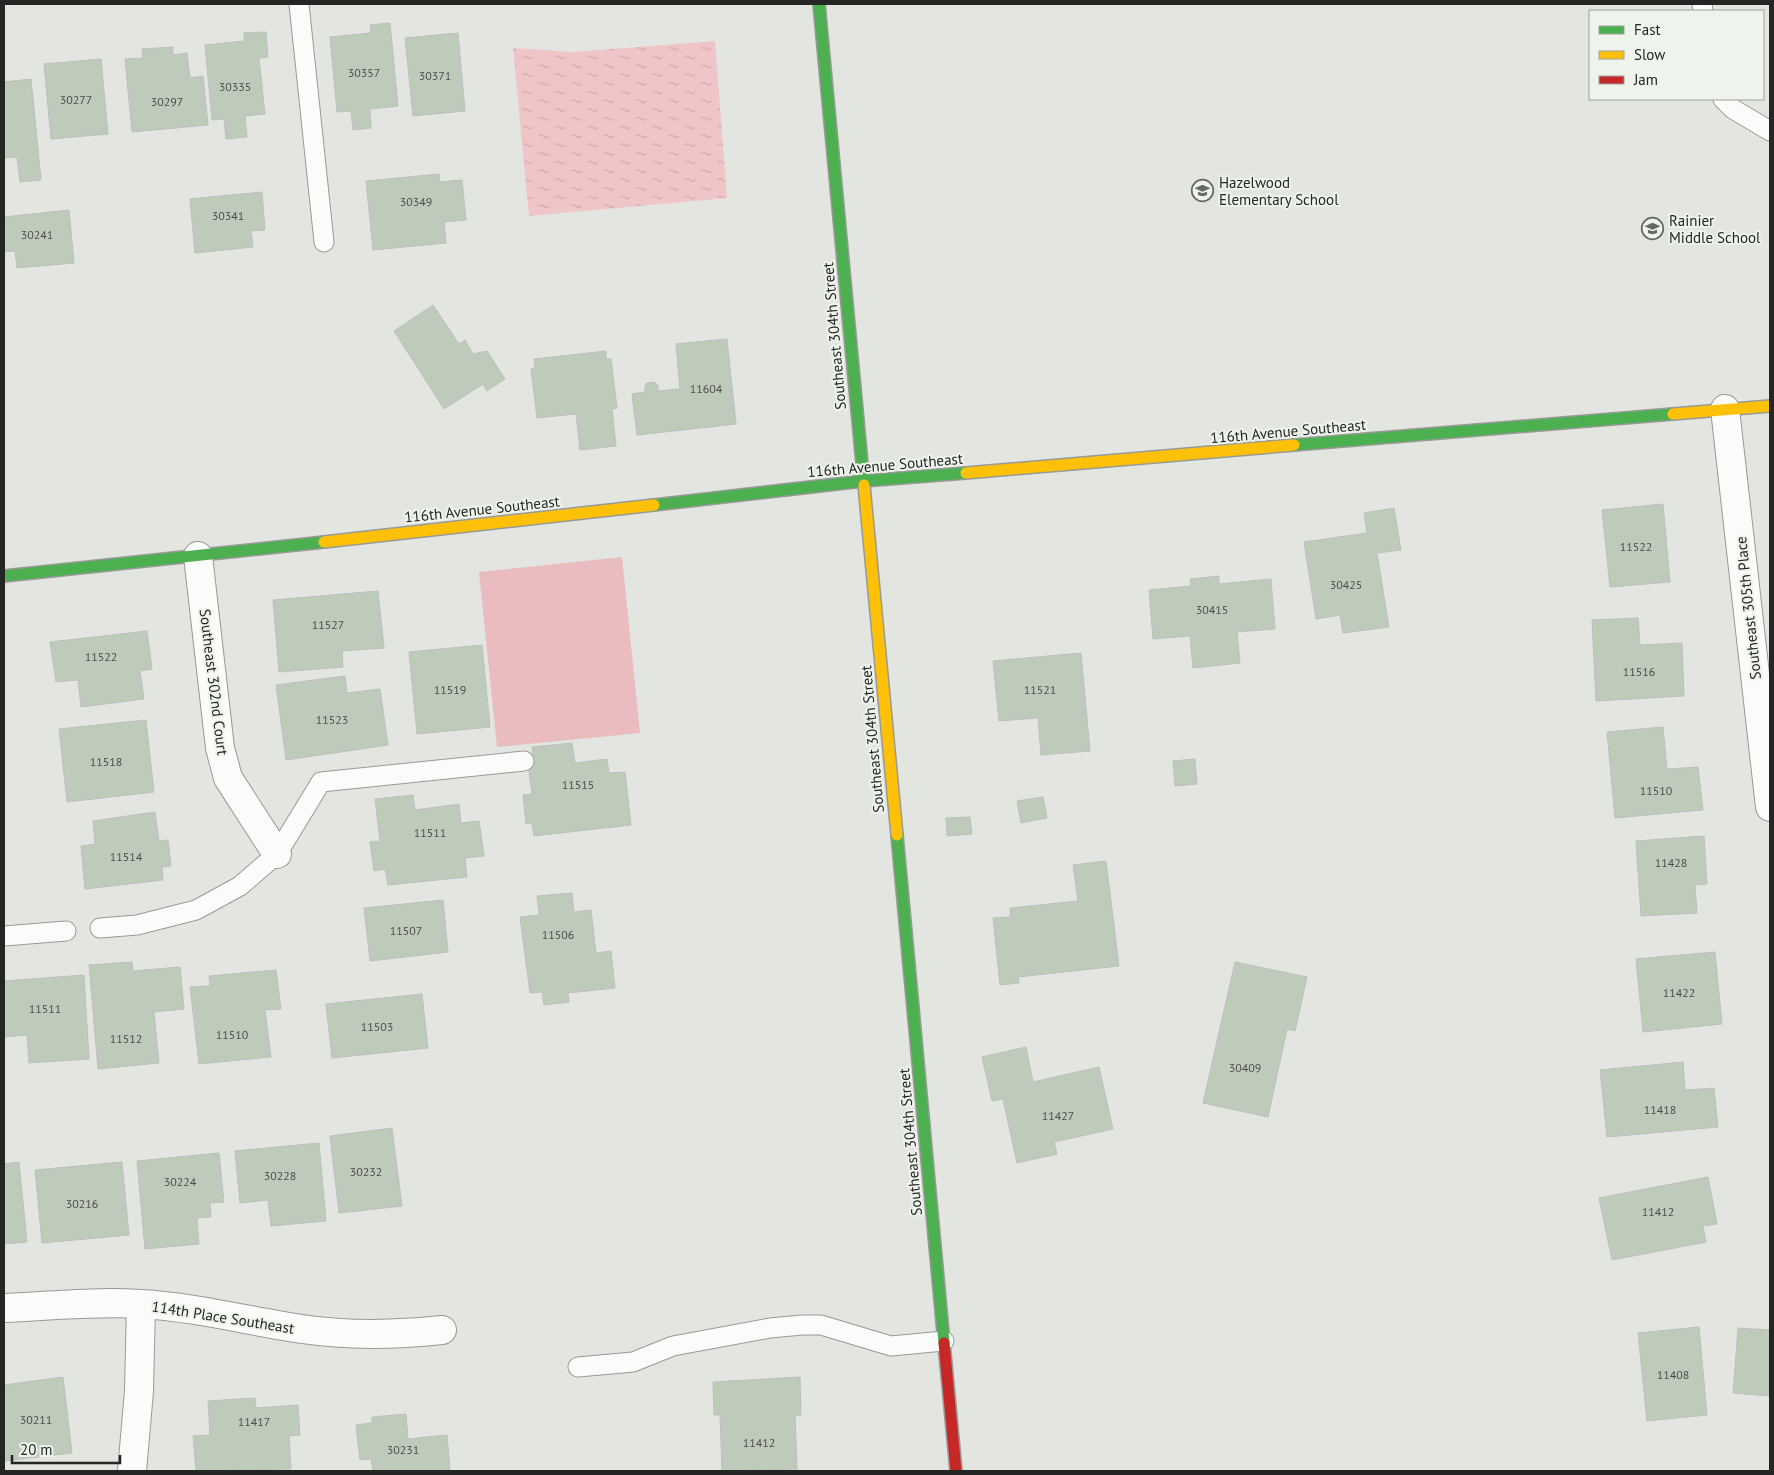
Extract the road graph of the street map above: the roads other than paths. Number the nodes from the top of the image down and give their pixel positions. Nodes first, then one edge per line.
1 (299, 4) edge
2 (819, 4) edge
3 (1724, 100) edge
4 (1770, 131) edge
5 (324, 242) dead end
6 (1770, 406) edge
7 (1725, 409) junction
8 (863, 481) junction
9 (198, 556) junction
10 (4, 576) edge
11 (524, 761) dead end
12 (1770, 808) edge
13 (276, 854) junction
14 (100, 928) dead end
15 (66, 931) dead end
16 (4, 936) edge
17 (141, 1304) junction
18 (4, 1308) edge
19 (442, 1330) dead end
20 (944, 1341) junction
21 (578, 1366) dead end
22 (132, 1471) edge
23 (956, 1471) edge

1 - 5 lane
2 - 8 street, Southeast 304th Street
3 - 4 lane
6 - 7 street, 116th Avenue Southeast
7 - 8 street, 116th Avenue Southeast
7 - 12 street, Southeast 305th Place
8 - 9 street, 116th Avenue Southeast
8 - 20 street, Southeast 304th Street
9 - 10 street, 116th Avenue Southeast
9 - 13 street, Southeast 302nd Court
11 - 13 lane
13 - 14 lane
15 - 16 lane
17 - 18 street, 114th Place Southeast
17 - 19 street, 114th Place Southeast
17 - 22 street
20 - 21 lane
20 - 23 street, Southeast 304th Street

